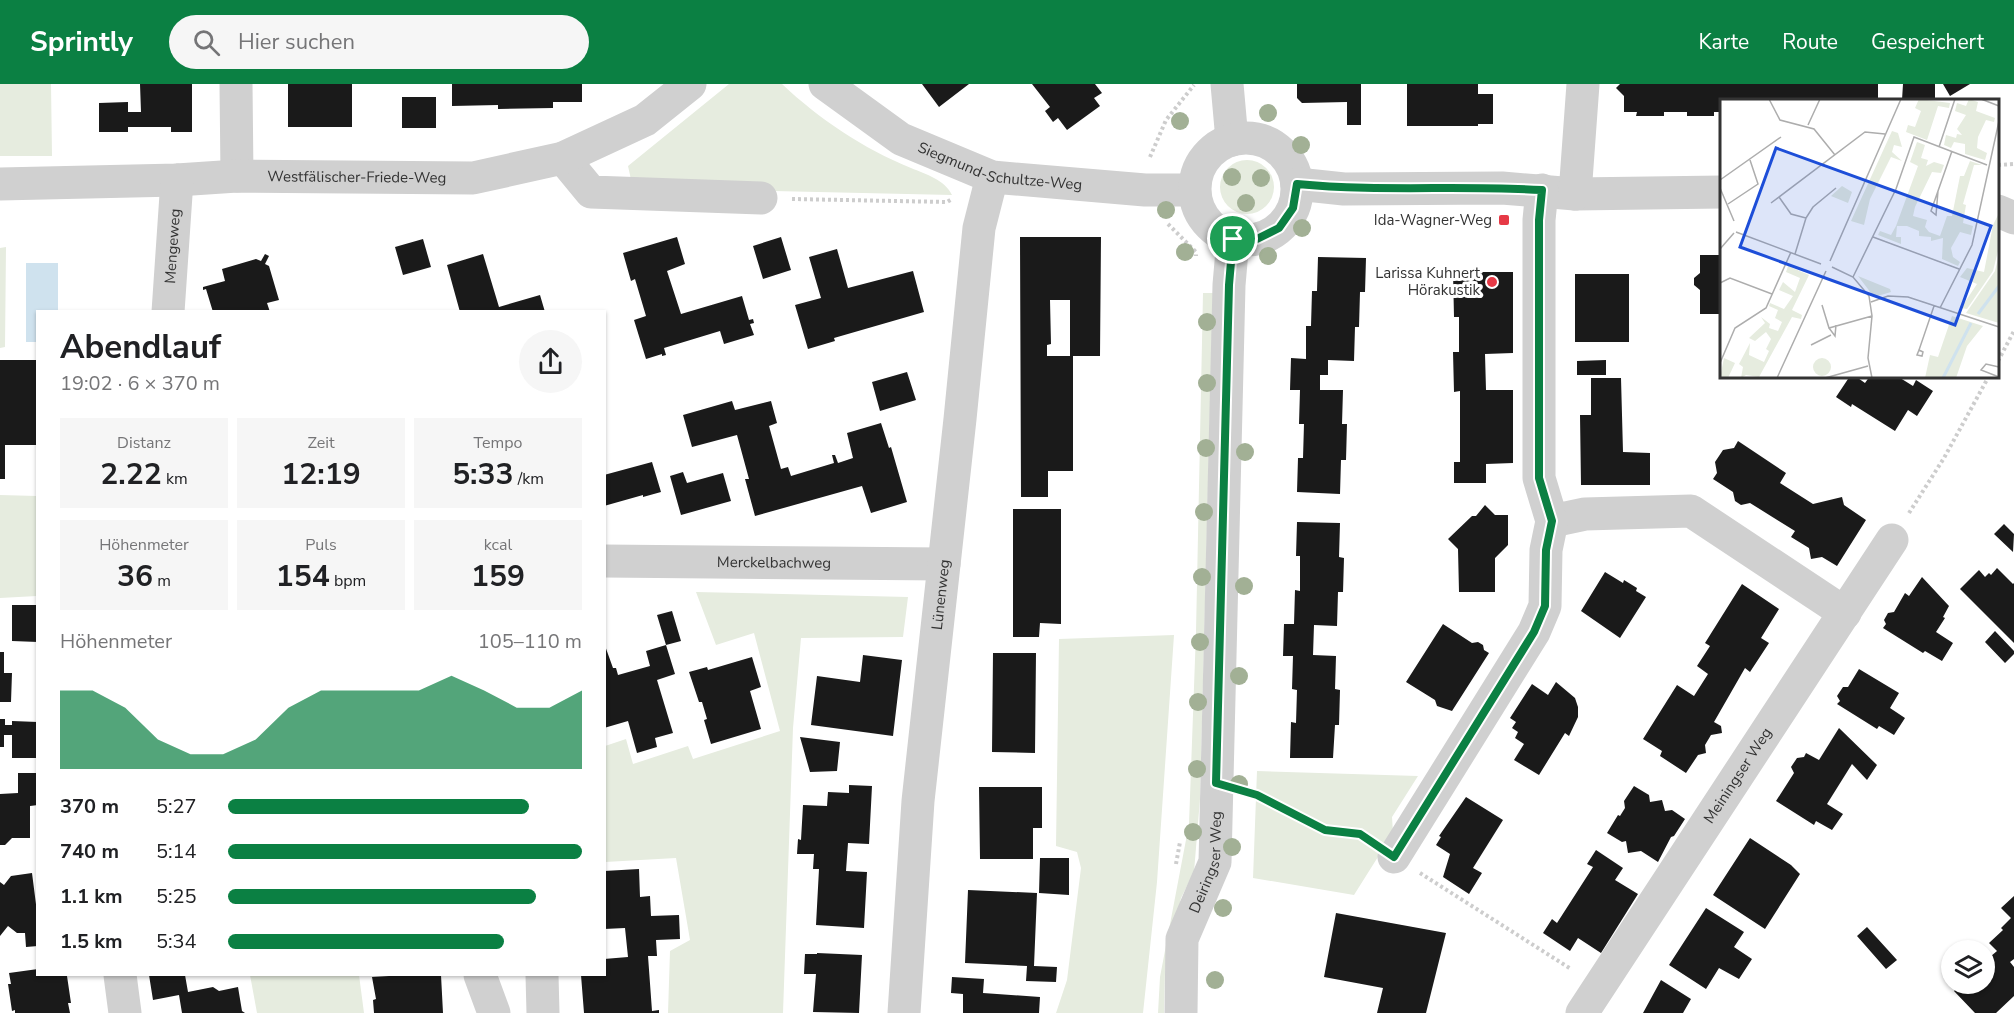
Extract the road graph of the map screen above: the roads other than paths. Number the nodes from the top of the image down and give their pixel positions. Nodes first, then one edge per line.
1 (236, 84) edge
2 (690, 84) edge
3 (825, 84) edge
4 (1227, 84) edge
5 (1583, 84) edge
6 (1232, 140) junction
7 (563, 158) junction
8 (237, 176) junction
9 (992, 177) junction
10 (177, 180) junction
11 (0, 184) edge
12 (1297, 184) junction
13 (1194, 190) junction
14 (1542, 190) junction
15 (1720, 192) edge
16 (2014, 192) edge
17 (1575, 194) junction
18 (1999, 194) edge
19 (761, 198) road end
20 (1999, 211) edge
21 (2014, 218) edge
22 (1233, 239) junction
23 (168, 310) edge
24 (1552, 521) junction
25 (1892, 540) road end
26 (606, 561) edge
27 (944, 564) junction
28 (1845, 613) junction
29 (1394, 857) road end
30 (120, 976) edge
31 (480, 976) edge
32 (542, 976) edge
33 (1591, 1000) edge
34 (125, 1013) edge
35 (494, 1013) edge
36 (543, 1013) edge
37 (903, 1013) edge
38 (1181, 1013) edge

1 - 8 street
2 - 7 street, Westfälischer-Friede-Weg
3 - 9 street, Siegmund-Schultze-Weg
4 - 6 street
5 - 17 street
6 - 12 street
6 - 13 street
7 - 8 street, Westfälischer-Friede-Weg
7 - 19 street
8 - 10 street, Westfälischer-Friede-Weg
9 - 13 street, Siegmund-Schultze-Weg
9 - 27 street, Lünenweg
10 - 11 street, Westfälischer-Friede-Weg
10 - 23 street, Mengeweg
12 - 14 street
12 - 22 street
13 - 22 street
14 - 17 street
14 - 24 street
15 - 17 street
16 - 18 street
20 - 21 street
22 - 38 street, Deiringser Weg
24 - 28 street
24 - 29 street
25 - 28 street, Meiningser Weg
26 - 27 street, Merckelbachweg
27 - 37 street, Lünenweg
28 - 33 street, Meiningser Weg
30 - 34 street
31 - 35 street
32 - 36 street

